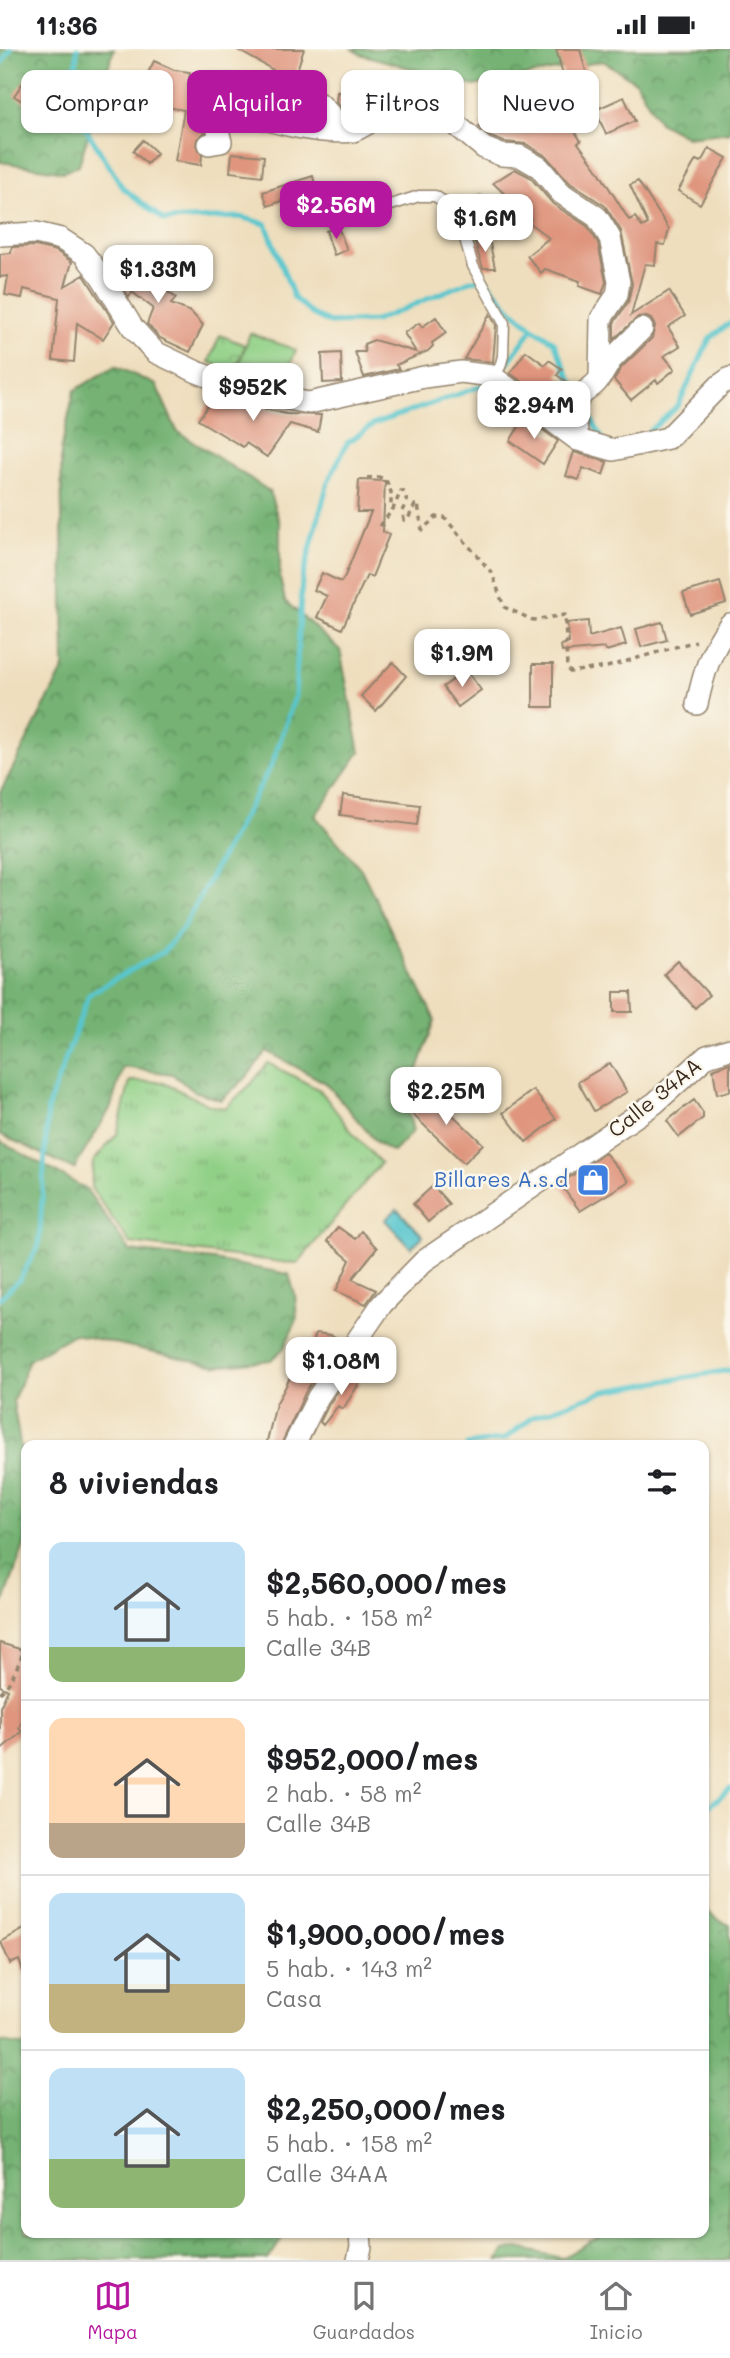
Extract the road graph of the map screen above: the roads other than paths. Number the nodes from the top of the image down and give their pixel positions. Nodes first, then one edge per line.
1 (327, 112) edge
2 (341, 124) edge
3 (464, 132) edge
4 (341, 133) edge
5 (209, 144) dead end
6 (366, 213) dead end
7 (0, 235) edge
8 (642, 329) dead end
9 (600, 377) junction
10 (730, 378) edge
11 (495, 379) junction
12 (578, 440) junction
13 (725, 631) edge
14 (697, 704) dead end
15 (730, 1049) edge
16 (296, 1440) edge
17 (360, 2238) edge
18 (358, 2260) edge

1 - 2 street
3 - 9 street
4 - 5 street
6 - 11 lane
7 - 11 street
8 - 9 street
9 - 12 street
10 - 12 street
11 - 12 street
13 - 14 street
15 - 16 street, Calle 34AA
17 - 18 street

